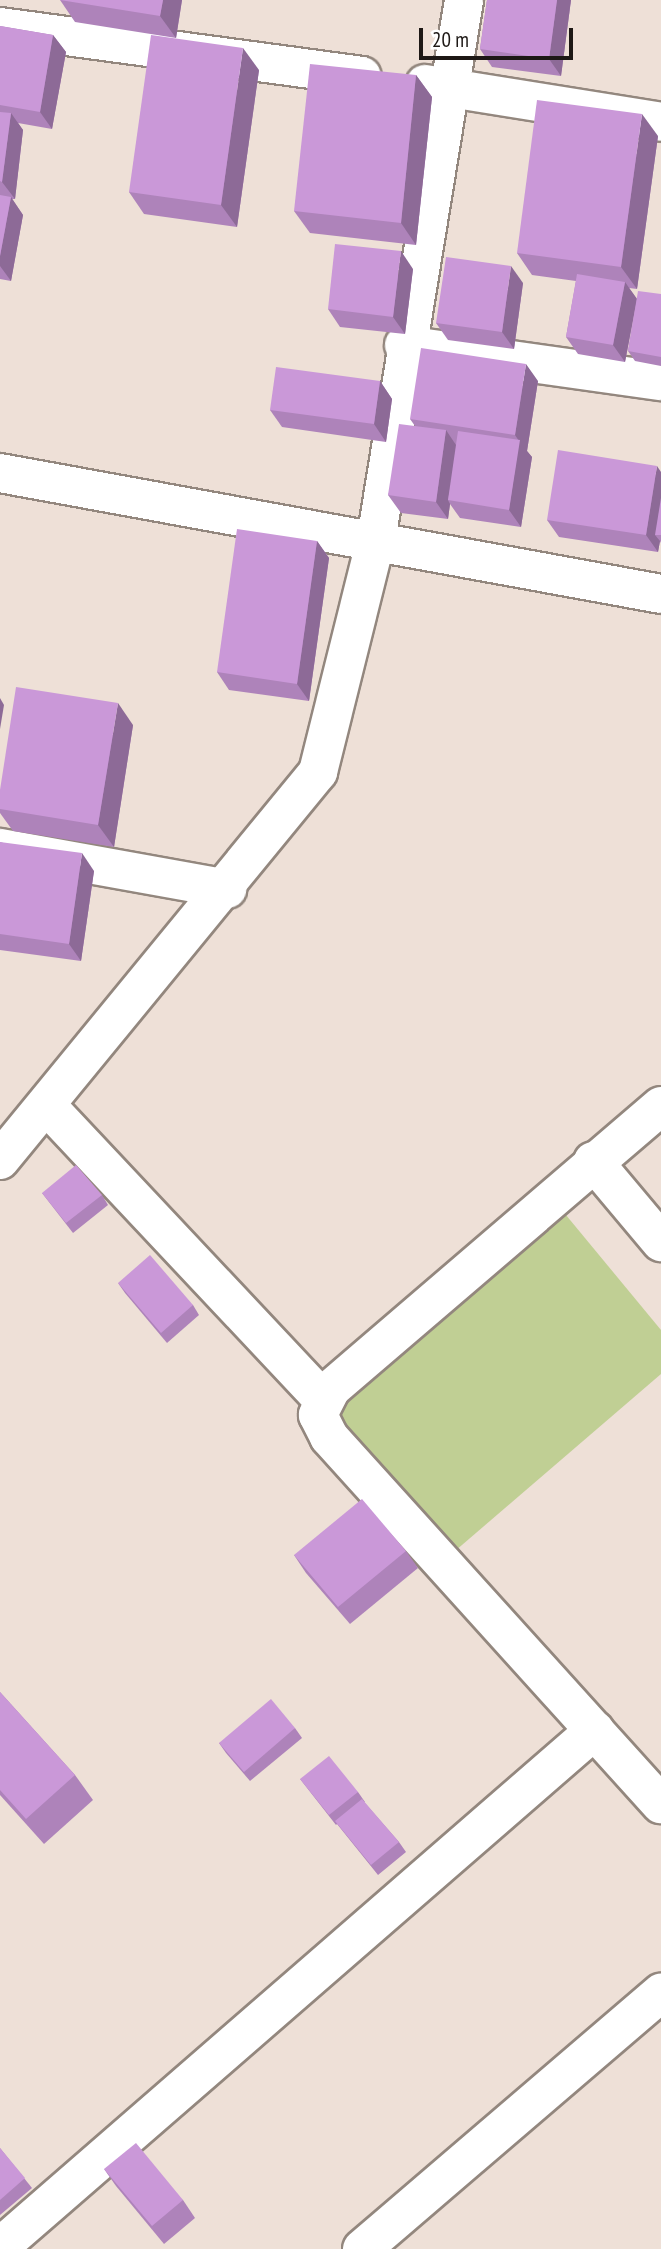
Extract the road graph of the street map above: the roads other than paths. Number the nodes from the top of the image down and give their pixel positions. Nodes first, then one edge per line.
1 (464, 0) edge
2 (0, 27) edge
3 (450, 88) junction
4 (661, 122) edge
5 (404, 345) junction
6 (661, 381) edge
7 (0, 474) edge
8 (376, 540) junction
9 (661, 594) edge
10 (0, 848) edge
11 (227, 889) junction
12 (661, 1106) edge
13 (48, 1107) junction
14 (0, 1160) edge
15 (593, 1161) junction
16 (661, 1242) edge
17 (322, 1399) junction
18 (595, 1730) junction
19 (661, 1804) edge
20 (661, 1993) edge
21 (0, 2247) edge
22 (362, 2249) edge

1 - 3 street
2 - 3 street
3 - 4 street
3 - 5 street
5 - 6 street
5 - 8 street
7 - 8 street
8 - 9 street
8 - 11 street
10 - 11 street
11 - 13 street
12 - 15 street
13 - 14 street
13 - 17 street
15 - 16 street
15 - 17 street
17 - 18 street
18 - 19 street
18 - 21 street
20 - 22 street

